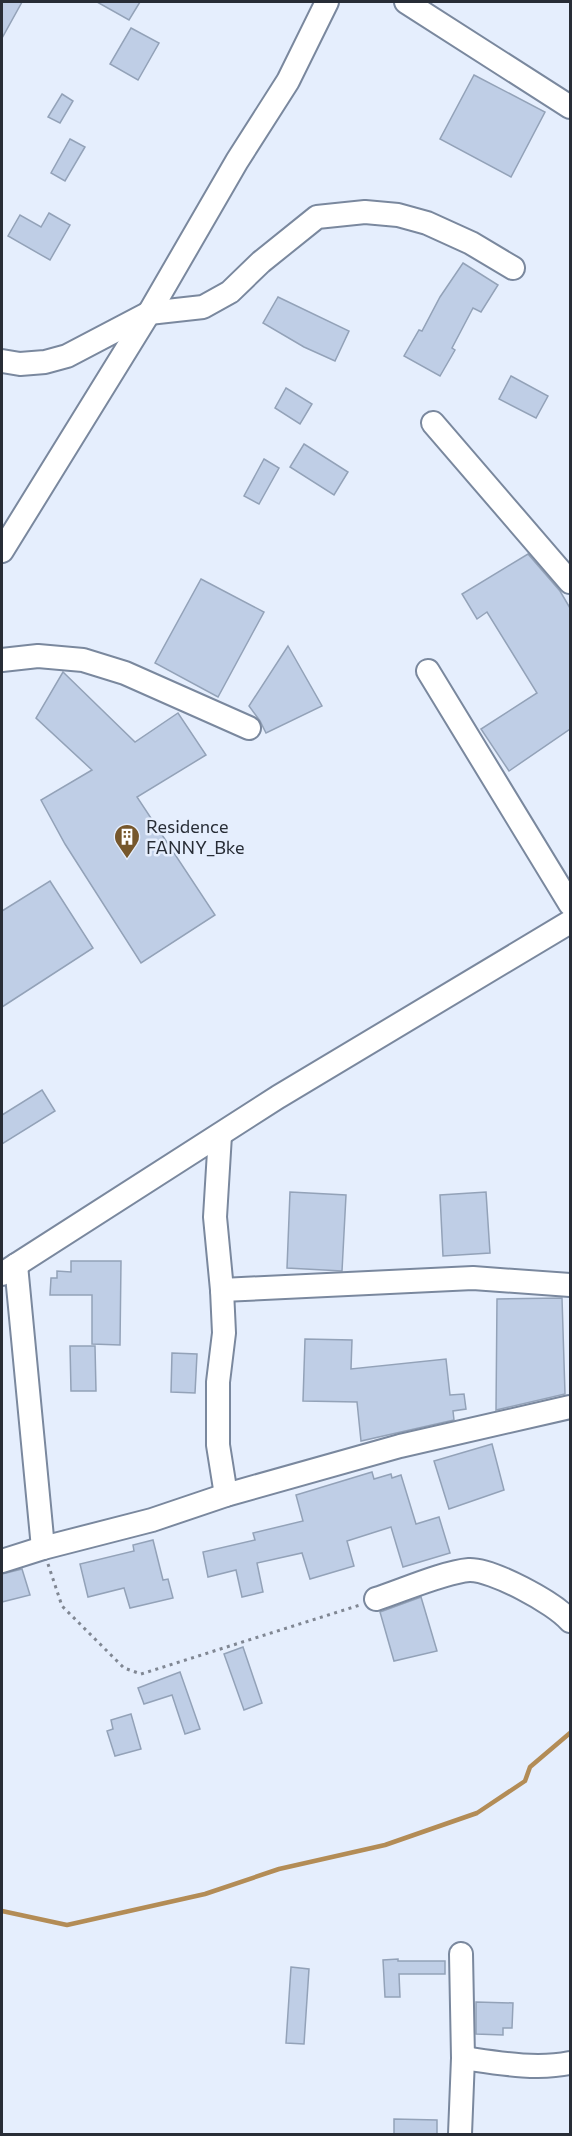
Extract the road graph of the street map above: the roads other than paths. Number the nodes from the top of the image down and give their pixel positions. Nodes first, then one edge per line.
1 (327, 2) edge
2 (406, 2) edge
3 (570, 107) edge
4 (513, 268) dead end
5 (149, 313) junction
6 (2, 361) edge
7 (433, 423) dead end
8 (2, 551) edge
9 (570, 582) edge
10 (2, 660) edge
11 (428, 672) dead end
12 (249, 728) dead end
13 (570, 904) edge
14 (570, 922) edge
15 (220, 1135) junction
16 (9, 1270) edge
17 (570, 1285) edge
18 (222, 1290) junction
19 (570, 1407) edge
20 (226, 1495) junction
21 (43, 1548) junction
22 (2, 1561) edge
23 (376, 1599) road end
24 (570, 1621) edge
25 (461, 1954) dead end
26 (463, 2058) junction
27 (570, 2063) edge
28 (460, 2134) edge

1 - 5 street
2 - 3 street
4 - 5 street
5 - 6 street
5 - 8 street
7 - 9 street
10 - 12 street
11 - 13 street
14 - 15 street
15 - 16 street
15 - 18 street
16 - 21 street
17 - 18 street
18 - 20 street
19 - 20 street
20 - 21 street
21 - 22 street
23 - 24 street
25 - 26 street
26 - 27 street
26 - 28 street

